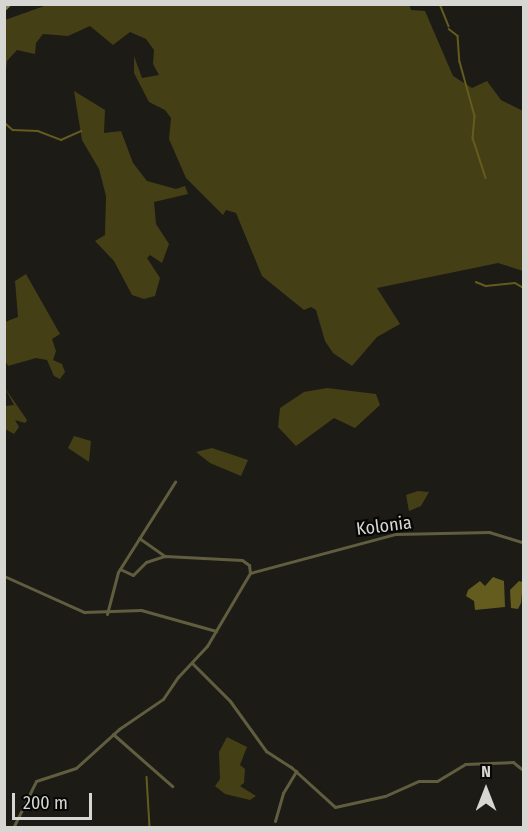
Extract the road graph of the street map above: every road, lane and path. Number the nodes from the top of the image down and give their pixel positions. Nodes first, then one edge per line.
1 (175, 482) dead end
2 (139, 538) junction
3 (524, 543) edge
4 (165, 556) junction
5 (120, 569) junction
6 (249, 573) junction
7 (4, 576) edge
8 (106, 614) junction
9 (216, 631) junction
10 (191, 663) junction
11 (113, 734) junction
12 (296, 771) junction
13 (524, 771) edge
14 (172, 786) dead end
15 (275, 821) dead end
16 (13, 828) edge

1 - 2 street
2 - 4 street
2 - 5 street
3 - 6 street, Kolonia
4 - 5 street
4 - 6 street
5 - 8 street
6 - 9 street
7 - 8 street
8 - 9 street
9 - 10 street
10 - 11 street
10 - 12 street
11 - 14 street
11 - 16 street
12 - 13 street
12 - 15 street

